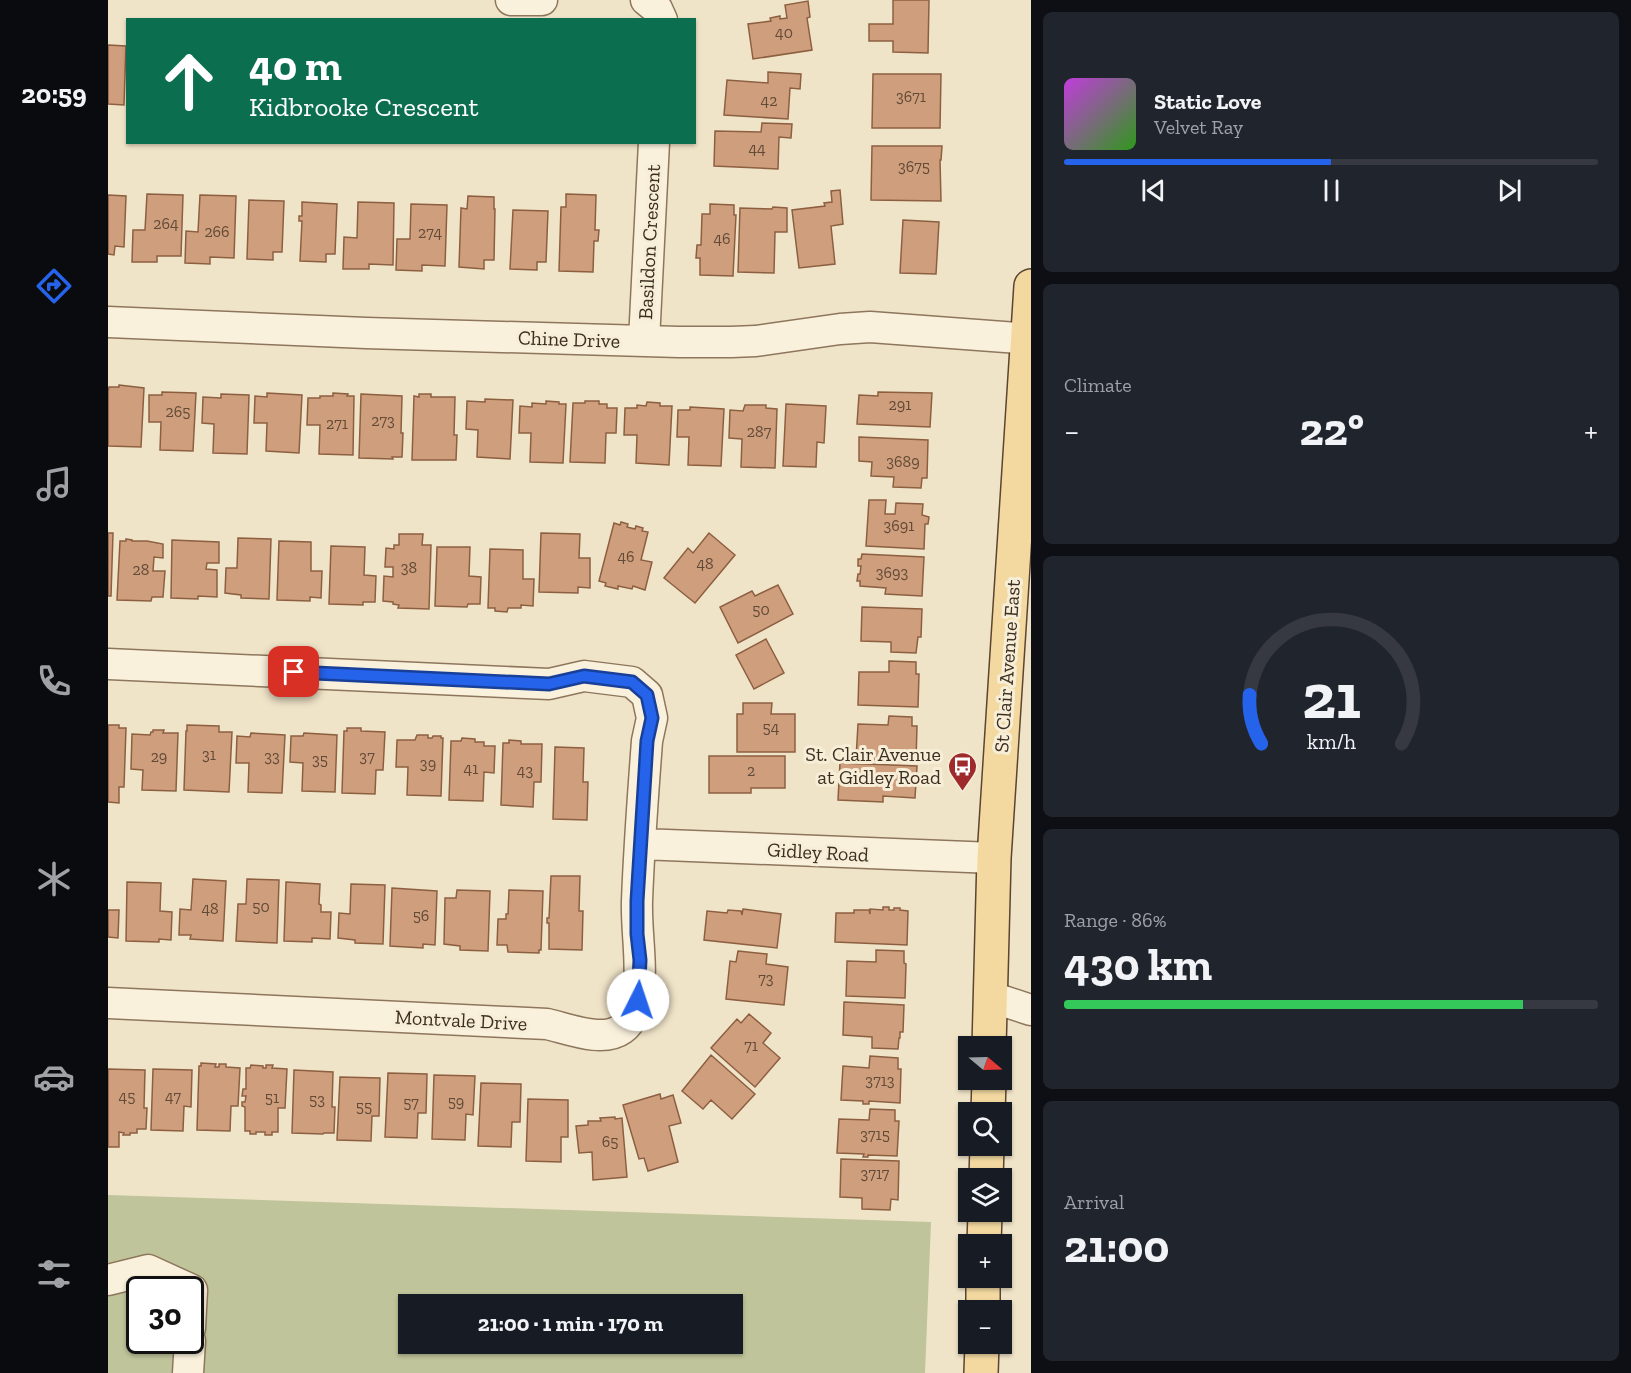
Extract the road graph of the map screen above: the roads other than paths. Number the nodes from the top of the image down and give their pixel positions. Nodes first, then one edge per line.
1 (511, 0) edge
2 (542, 0) edge
3 (646, 0) edge
4 (661, 18) edge
5 (654, 144) edge
6 (1031, 286) edge
7 (108, 322) edge
8 (1030, 339) edge
9 (644, 341) junction
10 (108, 664) edge
11 (641, 844) junction
12 (994, 858) junction
13 (991, 997) junction
14 (108, 1003) edge
15 (1031, 1010) edge
16 (989, 1036) edge
17 (161, 1276) edge
18 (108, 1280) edge
19 (189, 1354) edge
20 (982, 1354) edge
21 (188, 1373) edge
22 (981, 1373) edge

1 - 2 street
3 - 4 street
5 - 9 street, Basildon Crescent
6 - 8 main road, St Clair Avenue East
7 - 9 street, Chine Drive
8 - 9 street, Chine Drive
8 - 12 main road, St Clair Avenue East
10 - 11 street, Montvale Drive
11 - 12 street, Gidley Road
11 - 14 street, Montvale Drive
12 - 13 main road, St Clair Avenue East
13 - 15 street
13 - 16 main road, St Clair Avenue East
17 - 18 street
19 - 21 street
20 - 22 main road

